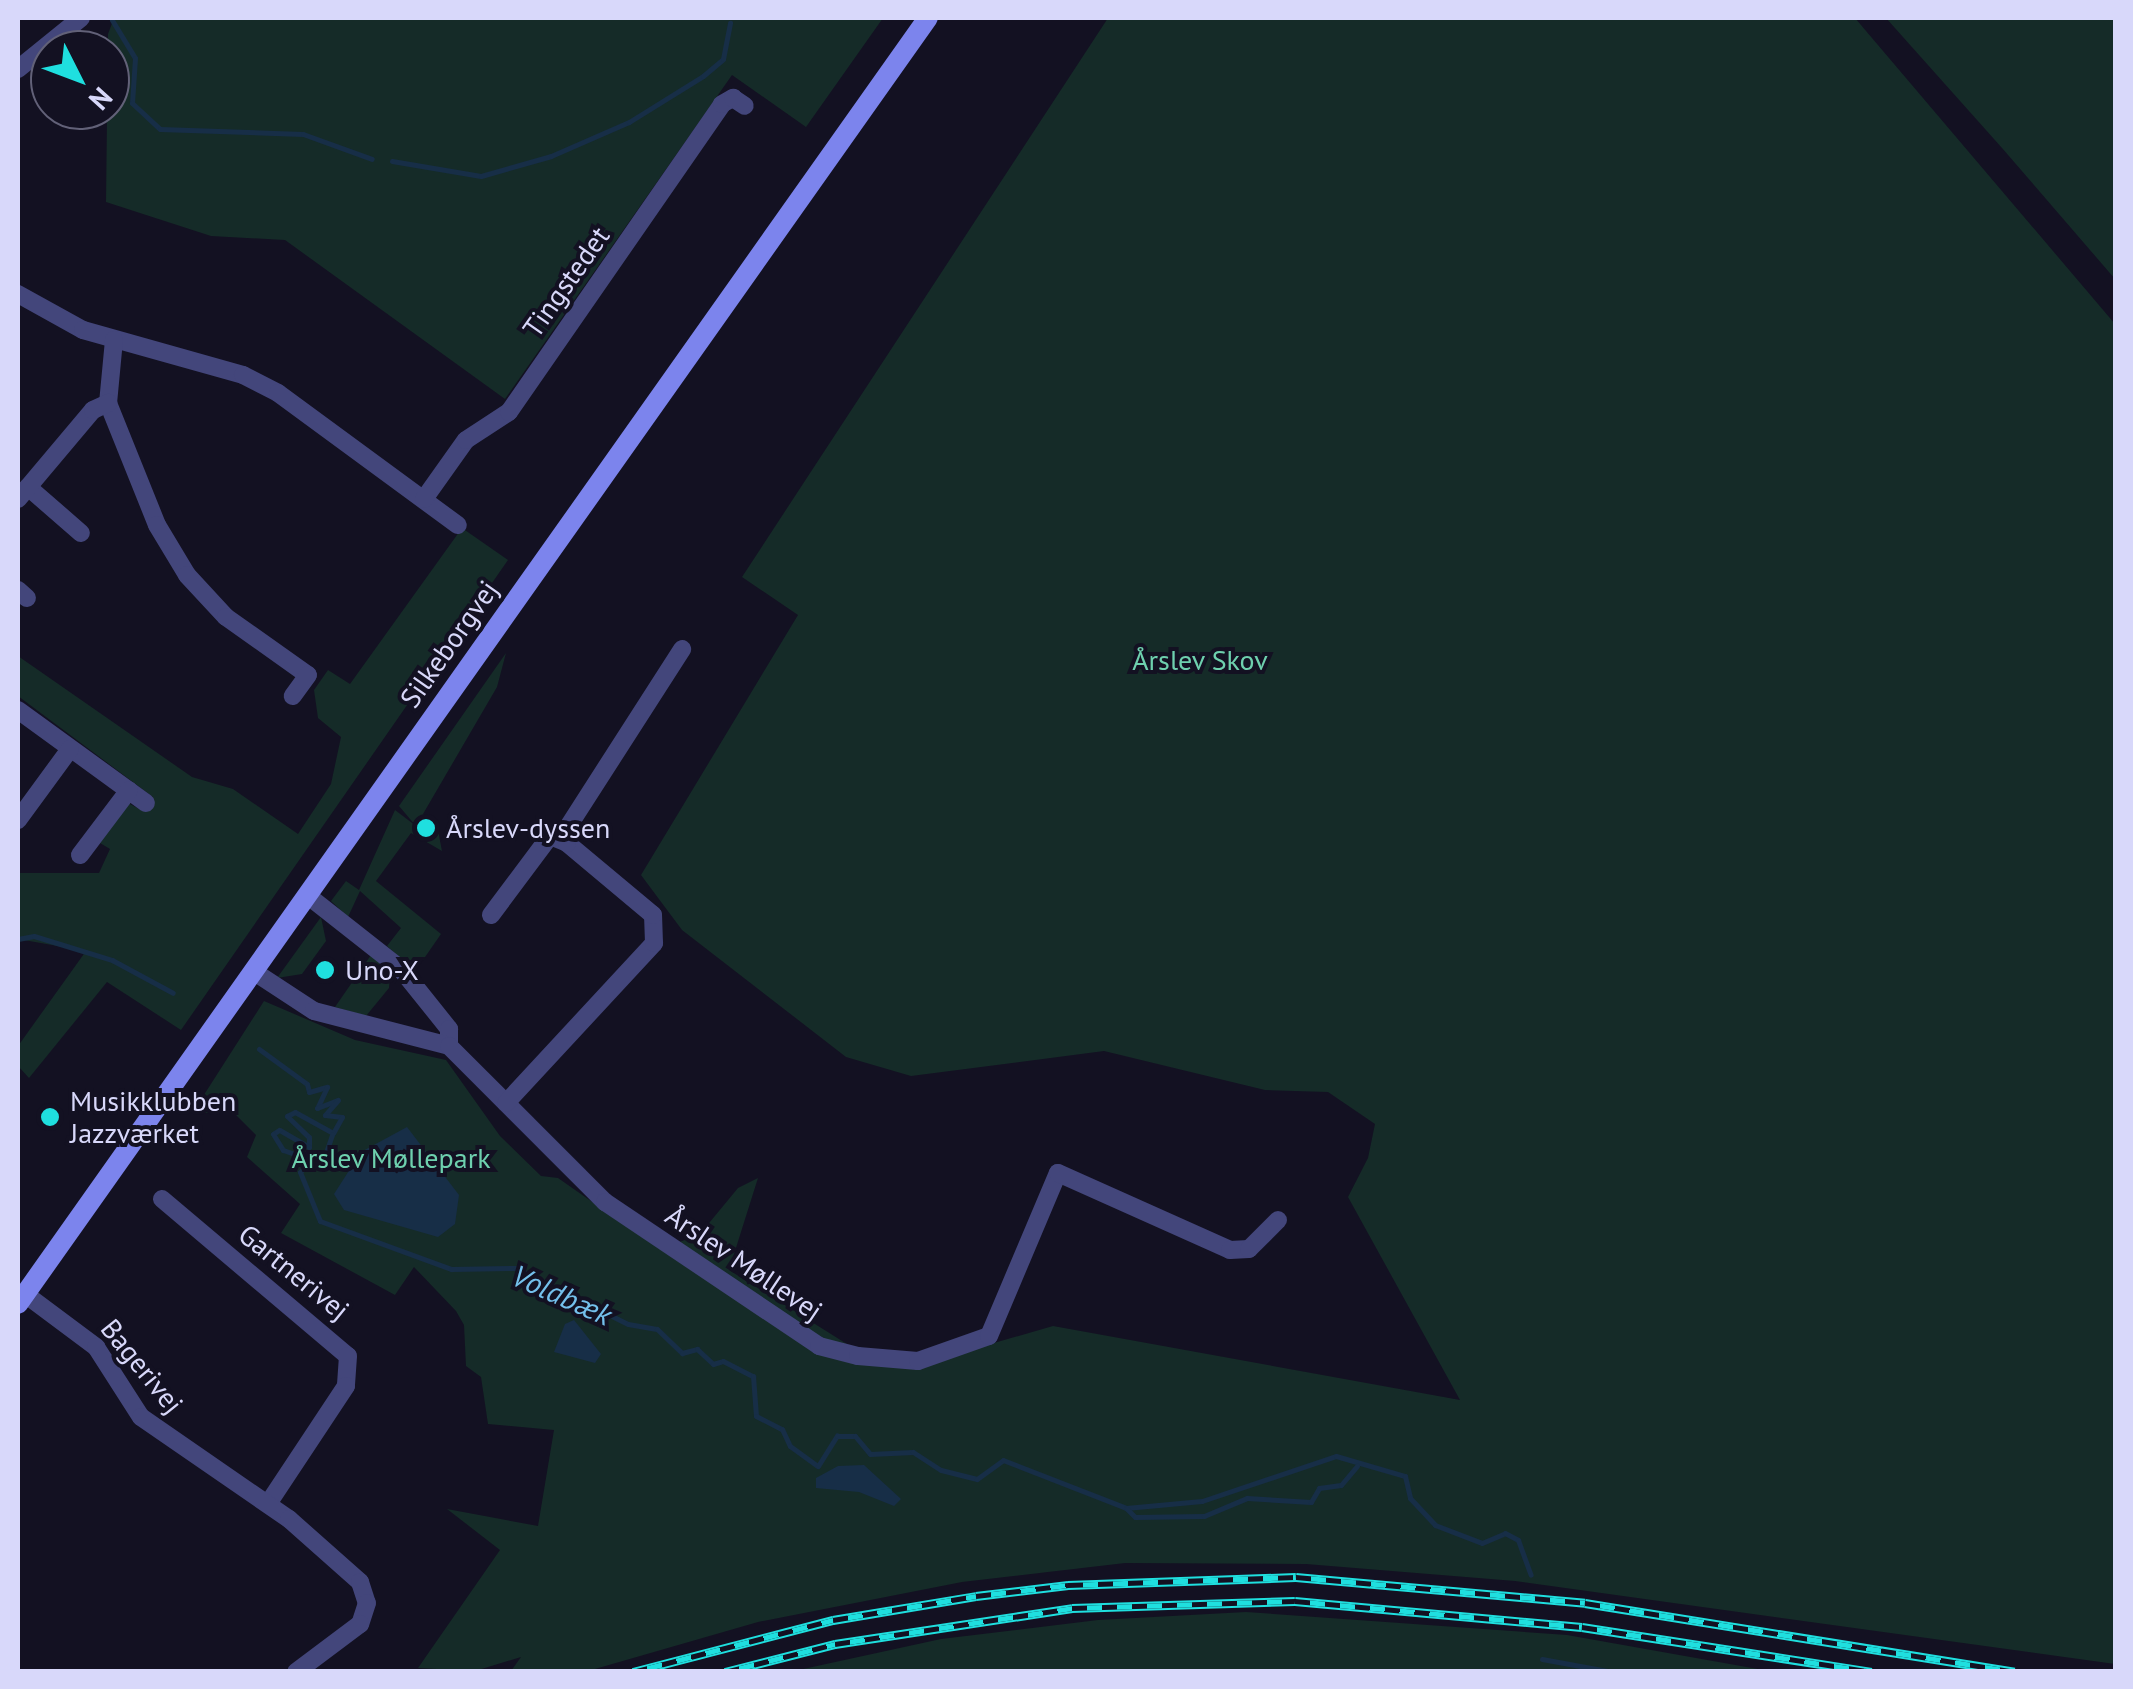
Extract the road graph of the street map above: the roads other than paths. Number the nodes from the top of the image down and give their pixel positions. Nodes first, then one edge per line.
1 (53, 18) edge
2 (928, 18) edge
3 (76, 23) edge
4 (18, 69) edge
5 (745, 106) dead end
6 (20, 301) edge
7 (114, 340) junction
8 (108, 404) junction
9 (22, 493) edge
10 (424, 499) junction
11 (458, 524) dead end
12 (81, 533) dead end
13 (682, 649) dead end
14 (293, 696) dead end
15 (18, 710) edge
16 (70, 749) junction
17 (129, 790) junction
18 (146, 802) dead end
19 (18, 820) edge
20 (567, 844) junction
21 (80, 855) dead end
22 (307, 895) junction
23 (490, 914) dead end
24 (253, 970) junction
25 (449, 1046) junction
26 (506, 1102) junction
27 (162, 1199) dead end
28 (1278, 1220) dead end
29 (20, 1296) edge
30 (268, 1504) junction
31 (296, 1672) edge

1 - 3 street
2 - 22 main road, Silkeborgvej
3 - 4 street
5 - 10 street, Tingstedet
6 - 7 street
7 - 8 street
7 - 10 street
8 - 9 street
8 - 14 street
9 - 12 street
10 - 11 street
13 - 20 street
15 - 16 street
16 - 17 street
16 - 19 street
17 - 18 street
17 - 21 street
20 - 23 street
20 - 26 street
22 - 24 main road, Silkeborgvej
22 - 25 street, Årslev Møllevej
24 - 25 street, Årslev Møllevej
24 - 29 main road, Silkeborgvej
25 - 26 street, Årslev Møllevej
26 - 28 street, Årslev Møllevej
27 - 30 street, Gartnerivej
29 - 30 street, Bagerivej
30 - 31 street, Bagerivej

